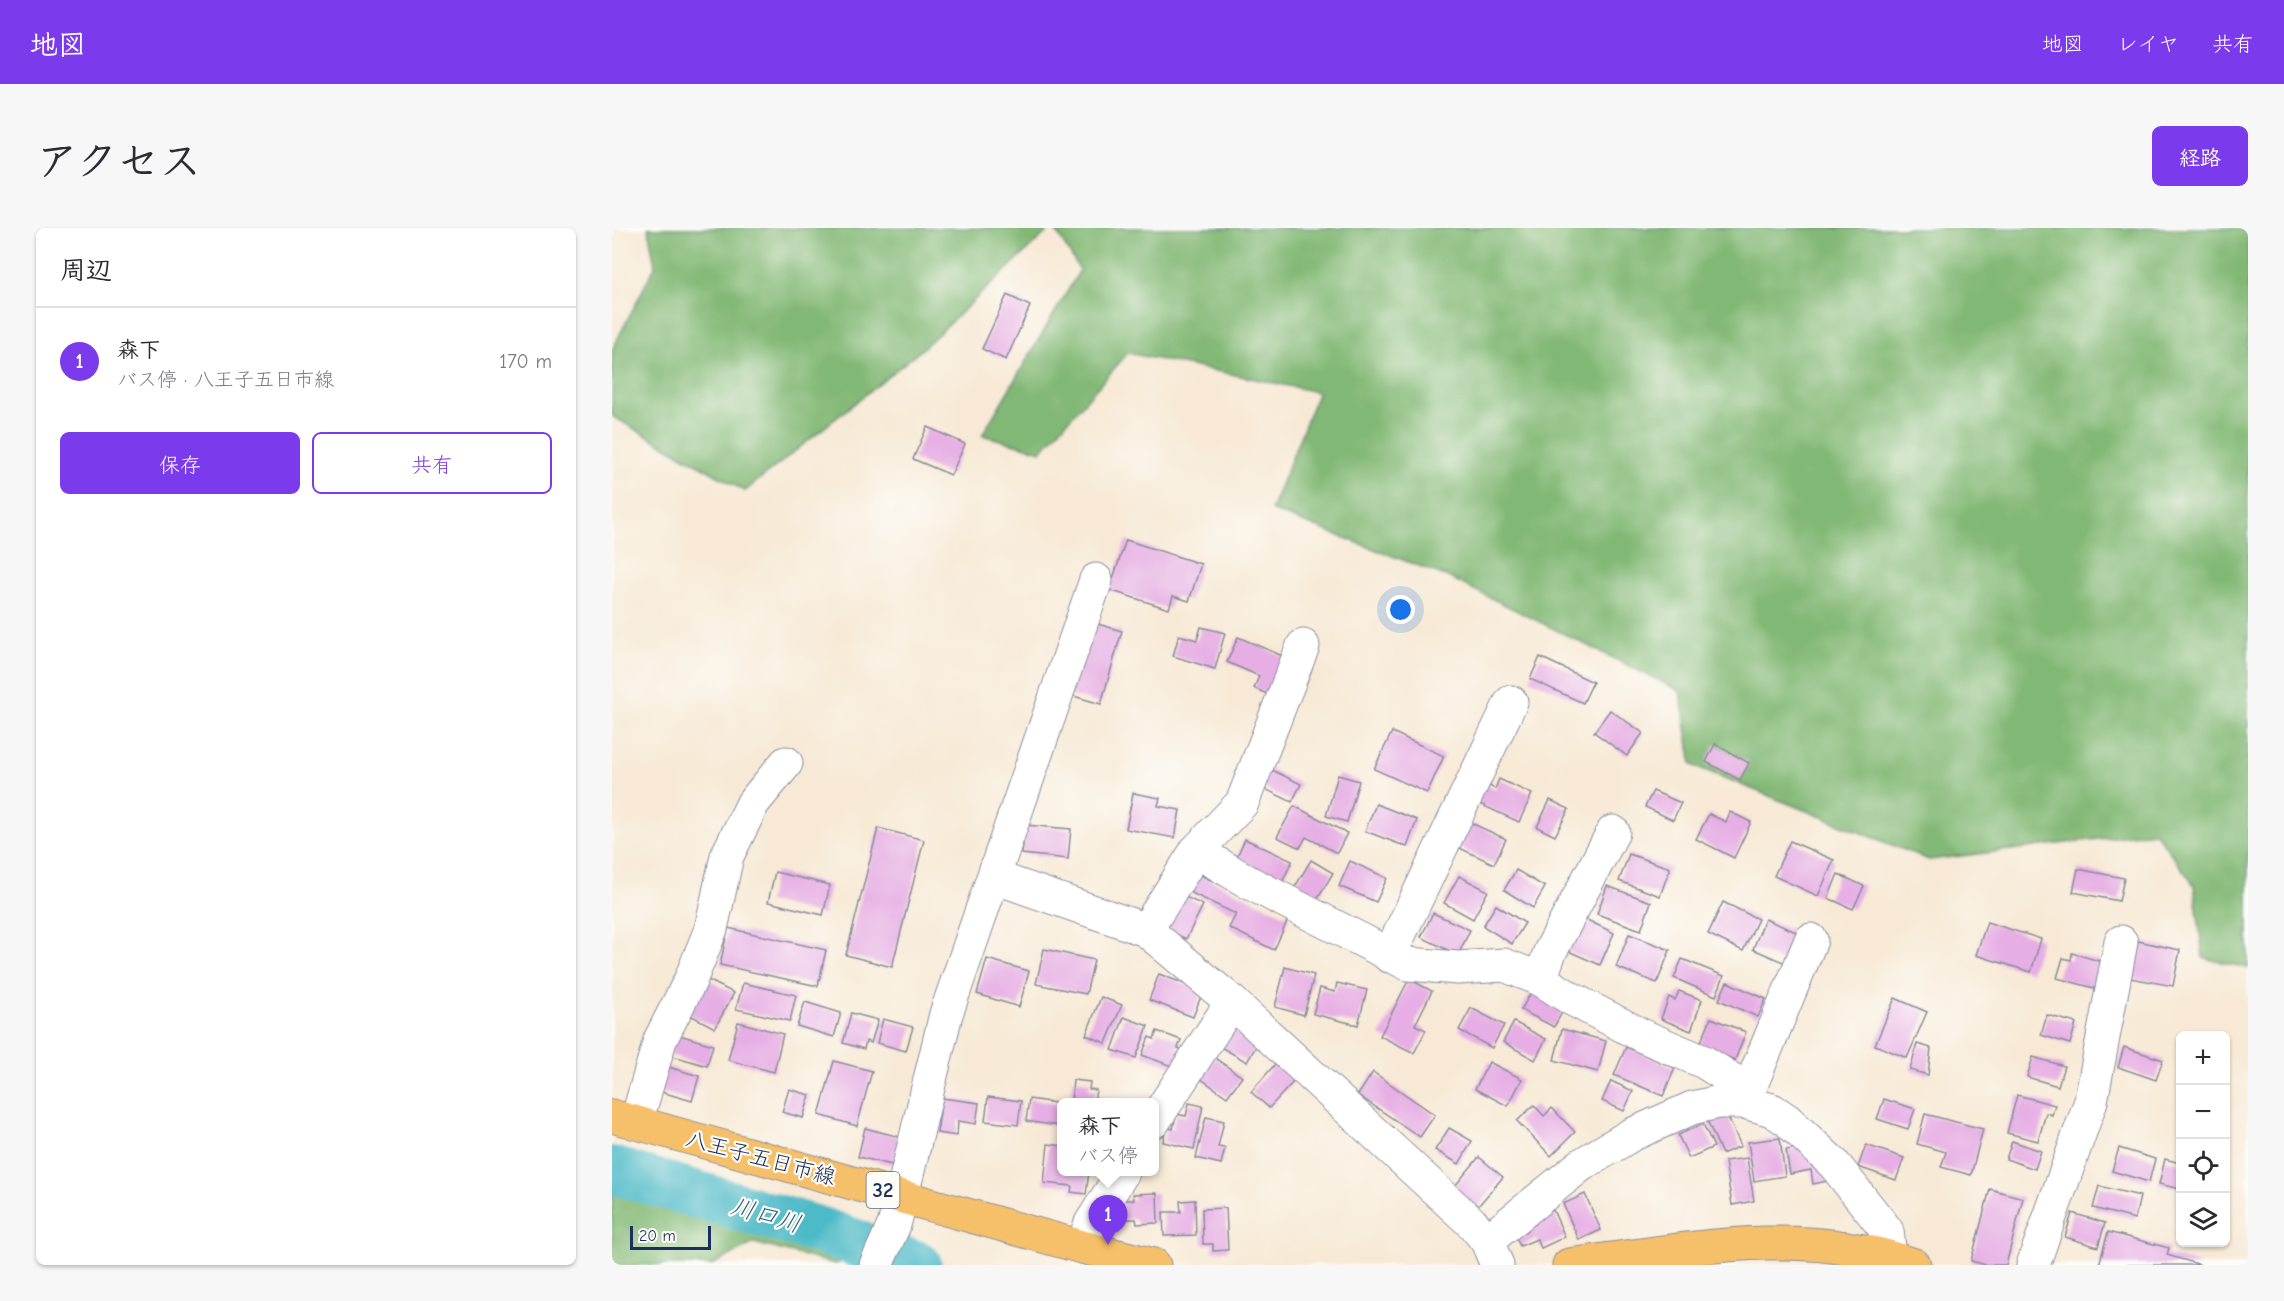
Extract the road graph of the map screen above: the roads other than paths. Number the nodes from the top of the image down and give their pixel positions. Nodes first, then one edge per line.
1 (1096, 580) dead end
2 (1303, 646) dead end
3 (1511, 702) dead end
4 (786, 763) dead end
5 (1613, 832) dead end
6 (1196, 852) junction
7 (994, 877) junction
8 (1146, 930) junction
9 (1811, 940) dead end
10 (2121, 942) dead end
11 (1389, 956) junction
12 (1540, 979) junction
13 (1232, 1002) junction
14 (1744, 1102) junction
15 (1159, 1115) edge
16 (624, 1119) edge
17 (1120, 1176) edge
18 (898, 1210) junction
19 (1082, 1247) junction
20 (1492, 1253) edge
21 (1902, 1261) edge
22 (876, 1265) edge
23 (1154, 1265) edge
24 (1569, 1265) edge
25 (2033, 1265) edge

1 - 7 street
2 - 6 street
3 - 11 street
4 - 16 street
5 - 12 street
6 - 8 street
6 - 11 street
7 - 8 street
7 - 18 street
8 - 13 street
9 - 14 street
10 - 25 street
11 - 12 street
12 - 14 street
13 - 15 street
13 - 20 street
14 - 20 street
14 - 21 street
16 - 18 main road, 八王子五日市線 / 32
17 - 19 street
18 - 19 main road, 八王子五日市線 / 32
18 - 22 street
19 - 23 main road, 八王子五日市線 / 32
21 - 24 main road

